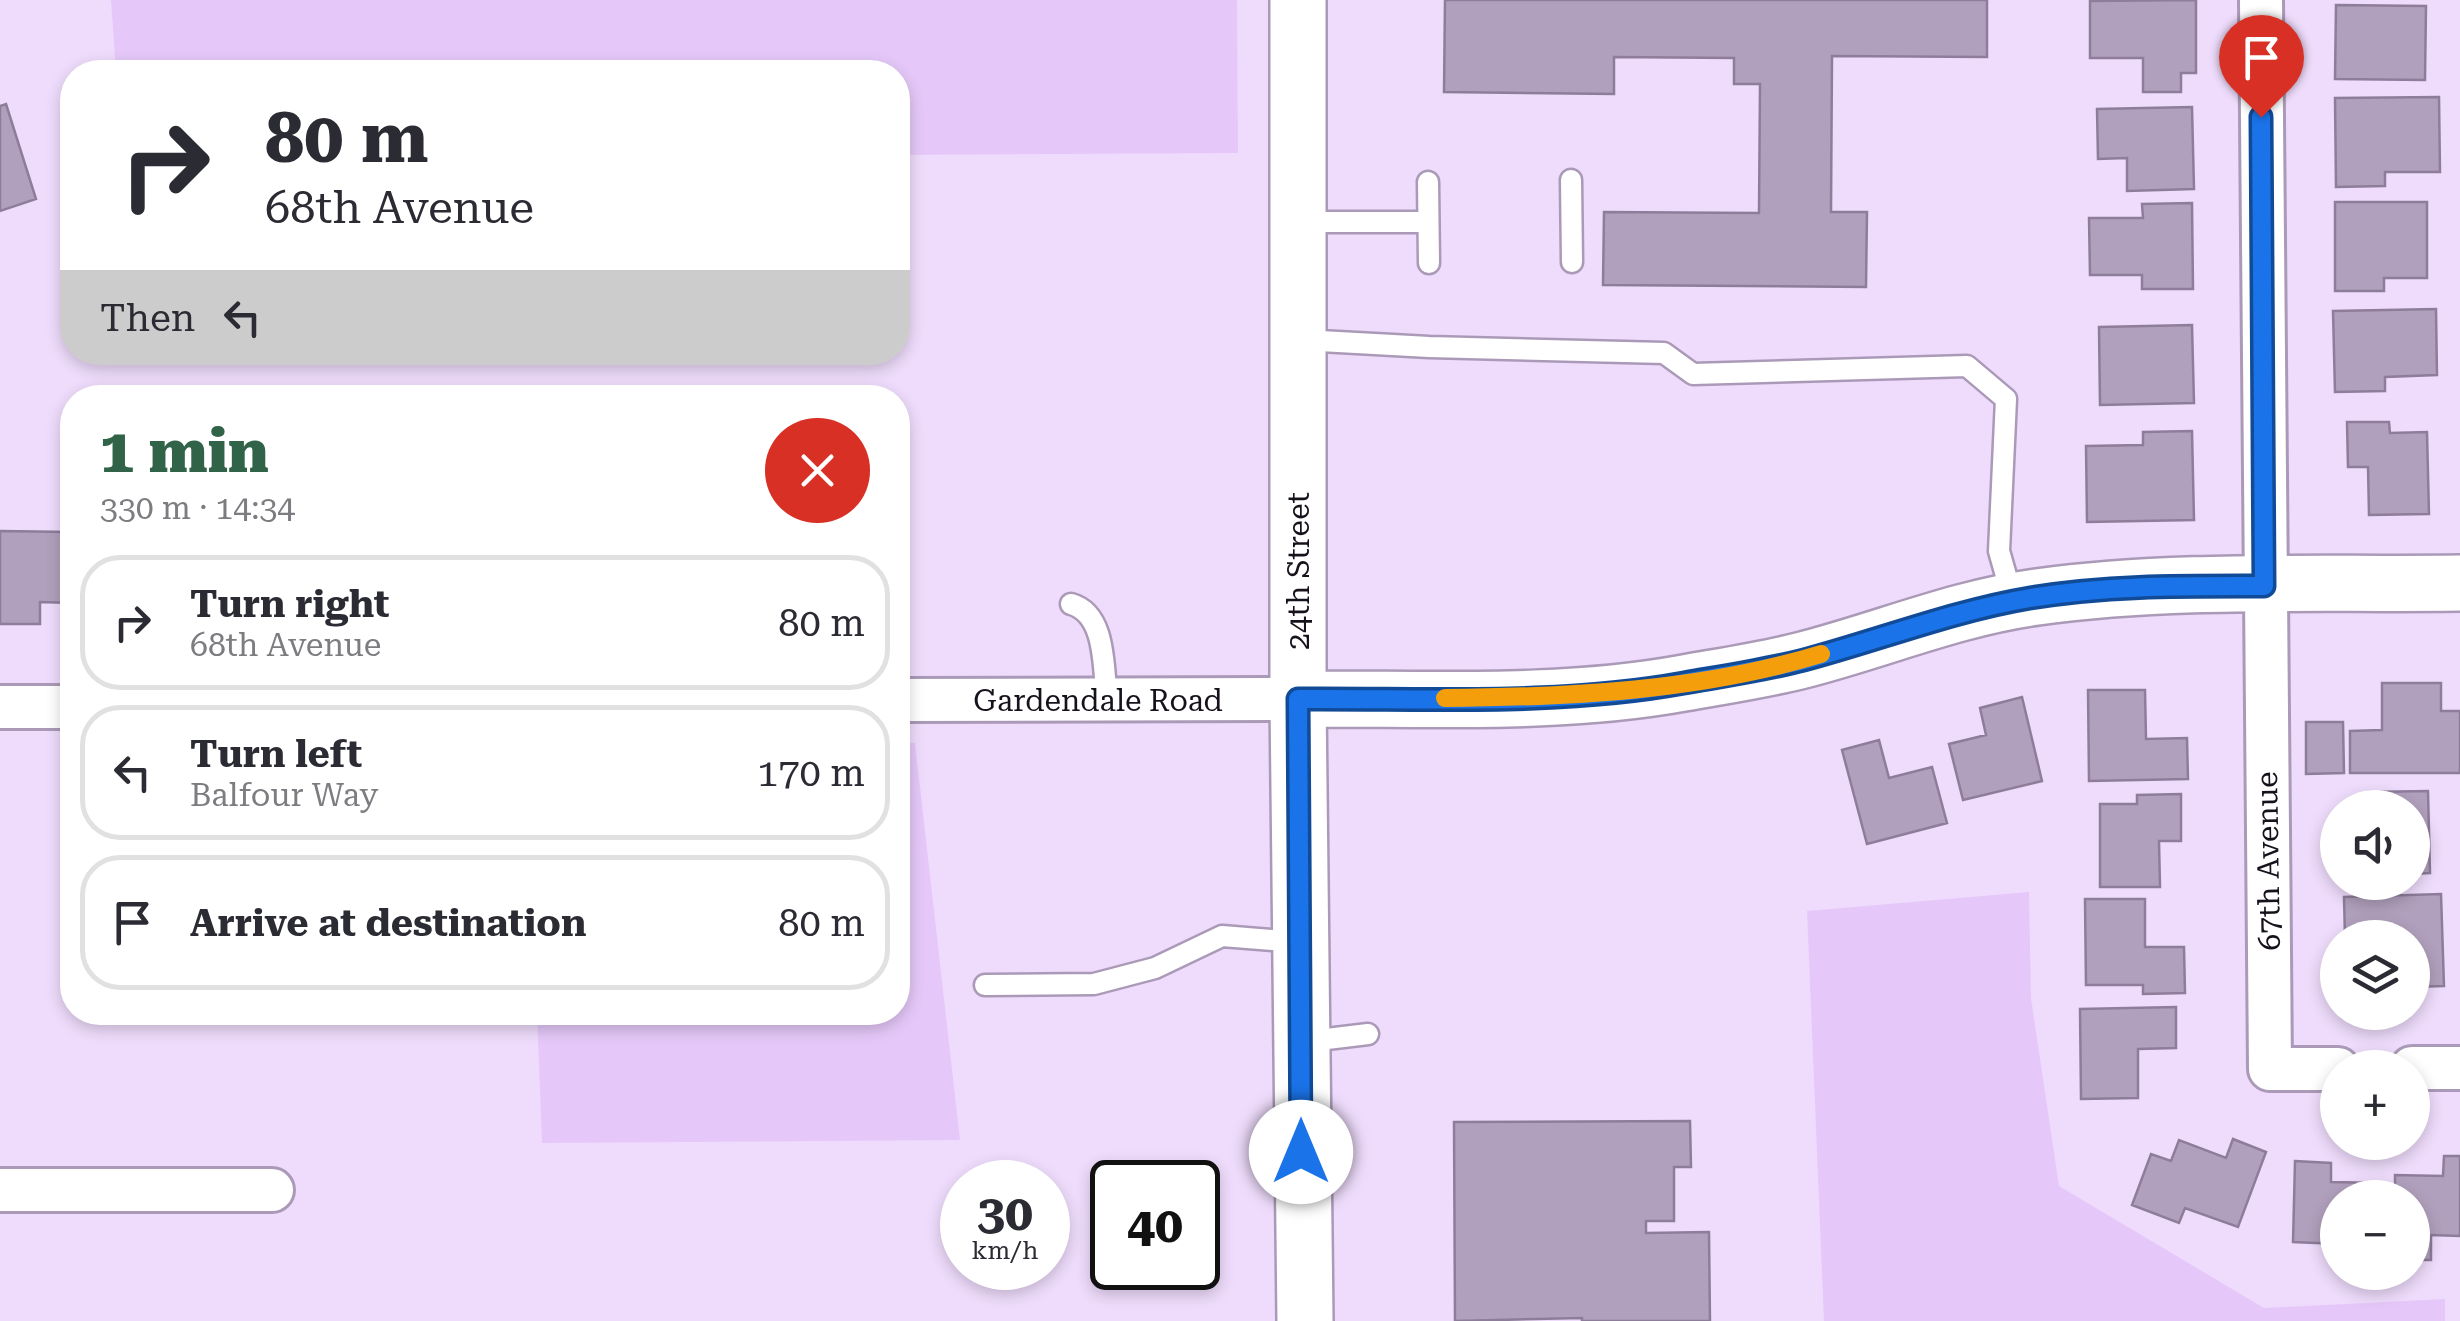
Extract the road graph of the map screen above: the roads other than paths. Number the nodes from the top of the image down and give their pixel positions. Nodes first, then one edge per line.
1 (1298, 0) edge
2 (2260, 0) edge
3 (1571, 180) dead end
4 (1428, 182) dead end
5 (1298, 222) junction
6 (1428, 222) junction
7 (1572, 262) dead end
8 (1429, 264) dead end
9 (1298, 339) junction
10 (2460, 584) edge
11 (2264, 586) junction
12 (2013, 602) junction
13 (1072, 604) dead end
14 (1298, 699) junction
15 (910, 700) edge
16 (1107, 700) junction
17 (0, 707) edge
18 (60, 707) edge
19 (1300, 942) junction
20 (985, 985) dead end
21 (1368, 1034) dead end
22 (1300, 1042) junction
23 (2320, 1068) edge
24 (2430, 1068) edge
25 (2460, 1068) edge
26 (0, 1190) edge
27 (272, 1190) dead end
28 (1304, 1321) edge

1 - 5 street, 24th Street
2 - 11 street
3 - 7 lane
4 - 6 lane
5 - 6 lane
5 - 9 street, 24th Street
6 - 8 lane
9 - 12 lane
9 - 14 street, 24th Street
10 - 11 street
11 - 12 street
11 - 23 street, 67th Avenue
12 - 14 street
13 - 16 lane
14 - 16 street, Gardendale Road
14 - 19 street, 24th Street
15 - 16 street, Gardendale Road
17 - 18 street
19 - 20 lane
19 - 22 street, 24th Street
21 - 22 lane
22 - 28 street, 24th Street
24 - 25 street
26 - 27 street

